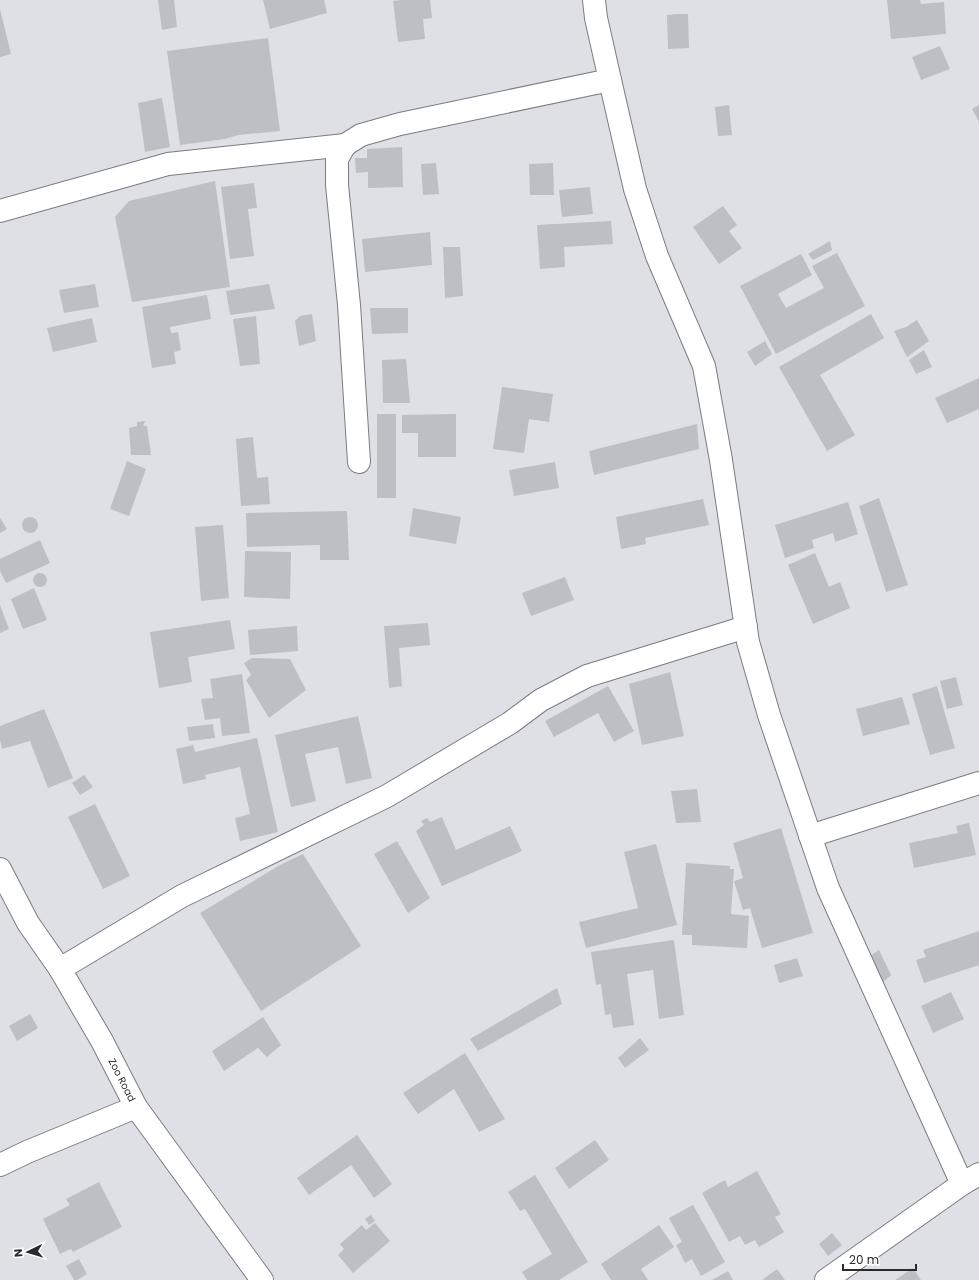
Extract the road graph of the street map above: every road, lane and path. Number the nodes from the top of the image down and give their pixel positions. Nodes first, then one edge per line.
1 (594, 0) edge
2 (610, 80) junction
3 (345, 145) junction
4 (0, 211) edge
5 (359, 462) dead end
6 (746, 628) junction
7 (979, 783) edge
8 (810, 836) junction
9 (1, 872) edge
10 (60, 969) junction
11 (136, 1107) junction
12 (0, 1165) edge
13 (970, 1179) edge
14 (262, 1280) edge
15 (826, 1280) edge

1 - 2 street
2 - 3 street
2 - 6 street
3 - 4 street
3 - 5 street
6 - 8 street
6 - 10 street
7 - 8 street
8 - 13 street
9 - 10 street, Zoo Road
10 - 11 street, Zoo Road
11 - 12 street
11 - 14 street, Zoo Road
13 - 15 street

